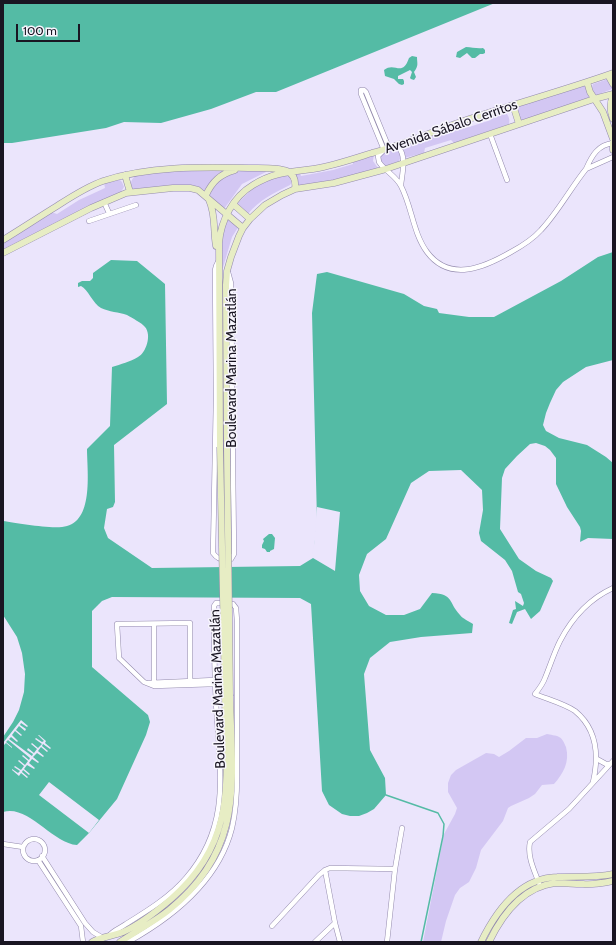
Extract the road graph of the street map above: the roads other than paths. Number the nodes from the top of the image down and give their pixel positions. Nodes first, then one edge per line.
1 (611, 74) edge
2 (587, 82) junction
3 (613, 84) edge
4 (613, 95) edge
5 (594, 99) junction
6 (513, 105) junction
7 (613, 119) edge
8 (519, 124) junction
9 (490, 134) junction
10 (613, 139) edge
11 (613, 143) edge
12 (386, 149) junction
13 (613, 150) edge
14 (613, 158) edge
15 (403, 163) junction
16 (248, 168) junction
17 (386, 169) junction
18 (586, 169) junction
19 (288, 171) junction
20 (126, 175) junction
21 (507, 180) dead end
22 (401, 185) junction
23 (295, 189) junction
24 (130, 192) junction
25 (208, 197) junction
26 (104, 202) junction
27 (233, 204) junction
28 (136, 205) dead end
29 (109, 213) junction
30 (227, 215) junction
31 (250, 219) junction
32 (89, 221) dead end
33 (243, 228) junction
34 (3, 240) edge
35 (3, 253) edge
36 (218, 253) junction
37 (229, 390) junction
38 (218, 392) junction
39 (613, 588) edge
40 (154, 624) junction
41 (215, 682) junction
42 (190, 683) junction
43 (152, 684) junction
44 (227, 696) junction
45 (596, 759) junction
46 (612, 763) edge
47 (229, 777) junction
48 (593, 782) junction
49 (402, 828) dead end
50 (3, 844) edge
51 (23, 847) junction
52 (42, 856) junction
53 (38, 860) junction
54 (395, 869) junction
55 (325, 870) junction
56 (613, 874) edge
57 (613, 881) edge
58 (539, 883) junction
59 (335, 923) junction
60 (83, 925) junction
61 (272, 926) dead end
62 (106, 939) edge
63 (83, 942) edge
64 (92, 942) edge
65 (120, 942) edge
66 (128, 942) edge
67 (314, 942) edge
68 (340, 942) edge
69 (387, 942) edge
70 (481, 942) edge
71 (489, 942) edge

1 - 2 main road, Avenida Sábalo Cerritos
1 - 3 main road
2 - 5 main road
2 - 6 main road, Avenida Sábalo Cerritos
4 - 5 main road, Avenida Sábalo Cerritos
4 - 7 main road
5 - 8 main road, Avenida Sábalo Cerritos
5 - 10 main road
6 - 8 main road
6 - 12 main road, Avenida Sábalo Cerritos
8 - 9 main road, Avenida Sábalo Cerritos
9 - 15 main road, Avenida Sábalo Cerritos
9 - 21 street
11 - 13 main road
11 - 18 street
12 - 12 street
12 - 15 street
12 - 17 street
12 - 19 main road, Avenida Sábalo Cerritos
14 - 18 street
15 - 17 main road, Avenida Sábalo Cerritos
15 - 22 street
16 - 19 main road, Avenida Sábalo Cerritos
16 - 20 main road, Avenida Sábalo Cerritos
16 - 25 main road
17 - 22 street
17 - 23 main road, Avenida Sábalo Cerritos
18 - 22 street
19 - 23 main road
19 - 27 main road, Avenida Sábalo Cerritos
20 - 24 main road
20 - 34 main road, Avenida Sábalo Cerritos
23 - 31 main road, Avenida Sábalo Cerritos
24 - 25 main road
24 - 26 main road
25 - 30 main road
25 - 36 main road
26 - 29 street
26 - 35 main road
27 - 30 main road, Avenida Sábalo Cerritos
27 - 31 main road
28 - 29 street
29 - 32 street
30 - 33 main road
30 - 36 main road, Avenida Sábalo Cerritos
31 - 33 main road, Avenida Sábalo Cerritos
33 - 37 main road, Avenida Sábalo Cerritos
36 - 38 main road, Avenida Sábalo Cerritos
37 - 38 street, Boulevard Marina Mazatlán
37 - 44 main road, Avenida Sábalo Cerritos, bridge
38 - 44 main road, Avenida Sábalo Cerritos, bridge
39 - 45 street
40 - 42 street
40 - 43 street
40 - 43 street
41 - 42 street
41 - 47 street, Boulevard Marina Mazatlán
41 - 47 street, Boulevard Marina Mazatlán
42 - 43 street
44 - 47 main road, Boulevard Marina Mazatlán
45 - 46 street
45 - 48 street
46 - 48 street
47 - 62 main road, Boulevard Marina Mazatlán
47 - 65 main road, Boulevard Marina Mazatlán
47 - 66 street, Boulevard Marina Mazatlán
48 - 58 street
49 - 54 street
50 - 51 street
51 - 52 street
51 - 53 street
52 - 53 street
52 - 60 street
53 - 60 street
54 - 55 street
54 - 69 street
55 - 59 street
55 - 61 street
56 - 58 main road
57 - 58 main road
58 - 70 main road
58 - 71 main road
59 - 67 street
59 - 68 street
60 - 62 street
60 - 63 street
62 - 64 main road, Boulevard Marina Mazatlán

